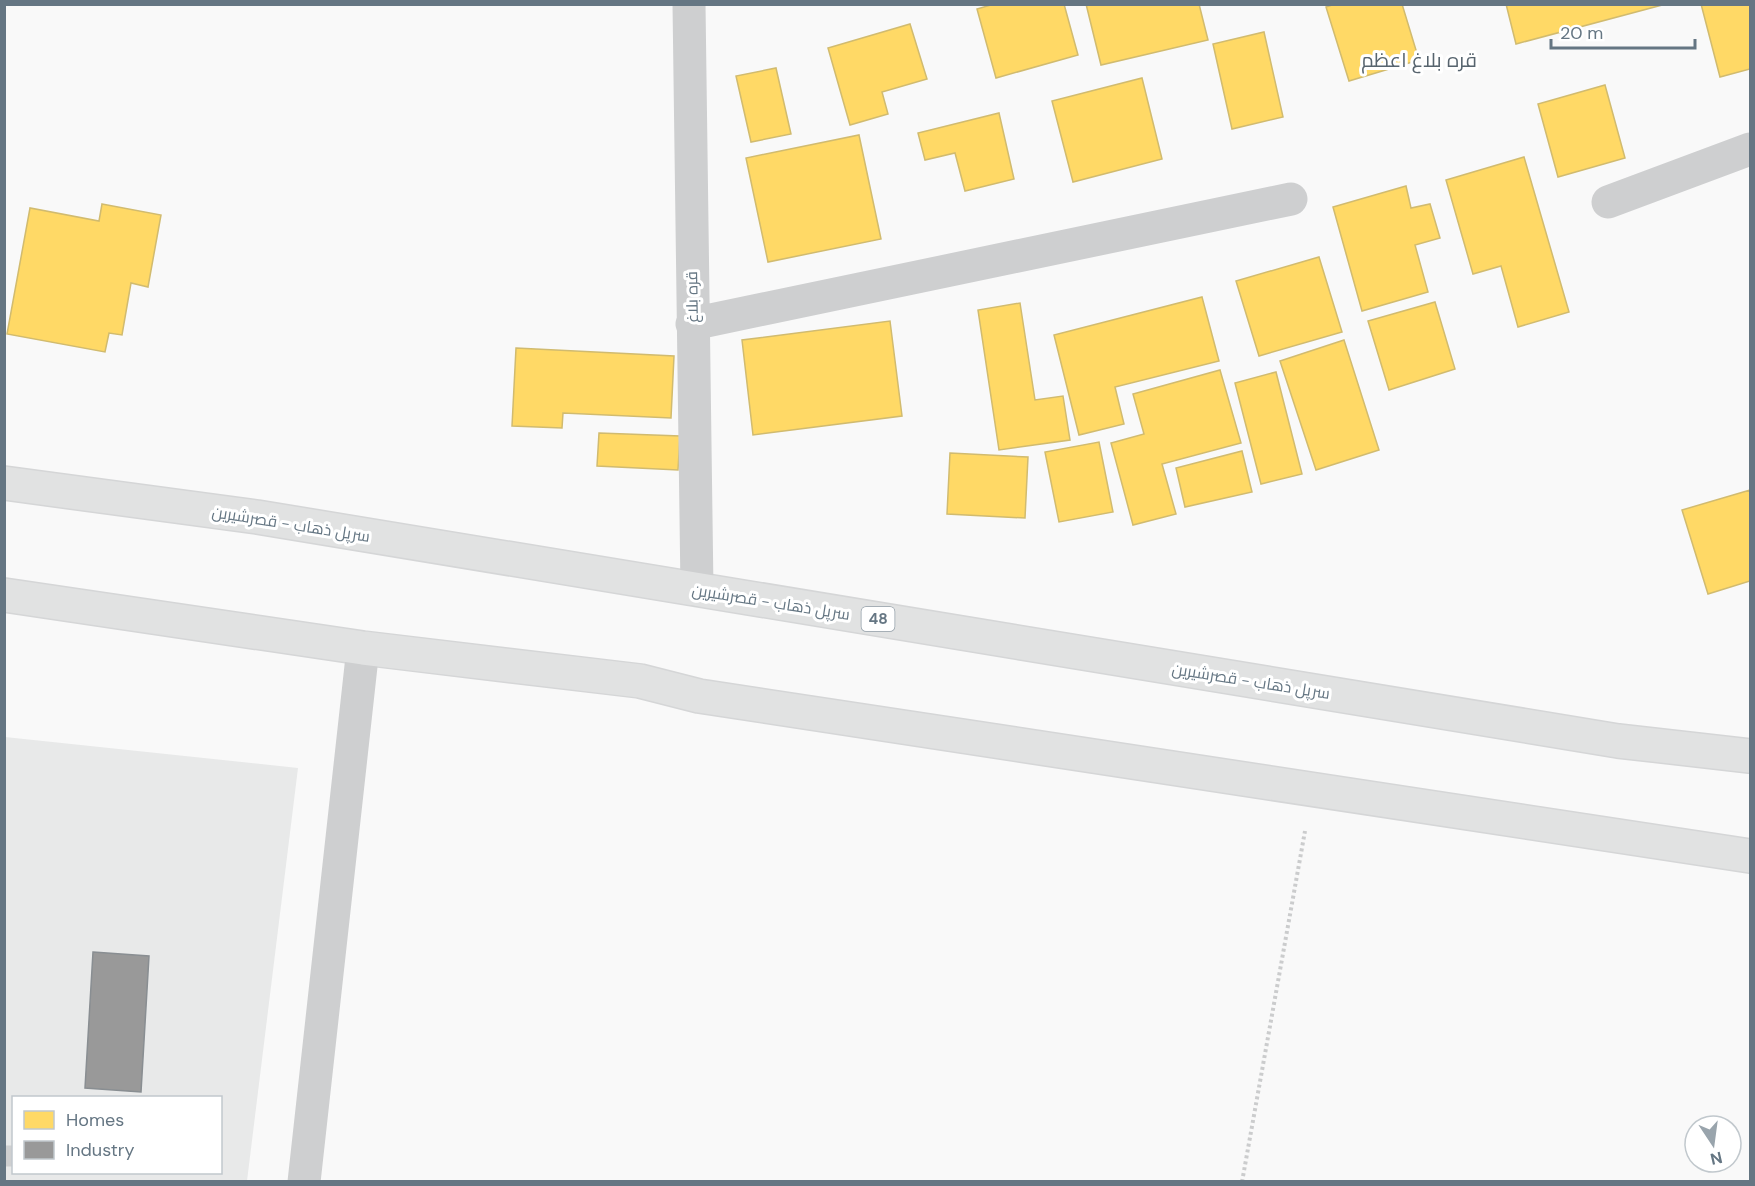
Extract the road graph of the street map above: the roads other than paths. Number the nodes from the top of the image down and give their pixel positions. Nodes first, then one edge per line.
1 (689, 4) edge
2 (1750, 149) edge
3 (1291, 199) dead end
4 (1608, 202) dead end
5 (692, 324) junction
6 (4, 483) edge
7 (697, 590) junction
8 (4, 595) edge
9 (363, 648) junction
10 (1750, 756) edge
11 (1750, 856) edge
12 (304, 1182) edge

1 - 5 street, قره بلاغ
2 - 4 street
3 - 5 street
5 - 7 street, قره بلاغ
6 - 7 main road, سرپل ذهاب - قصرشیرین / 48
7 - 10 main road, سرپل ذهاب - قصرشیرین / 48
8 - 9 main road
9 - 11 main road
9 - 12 street

